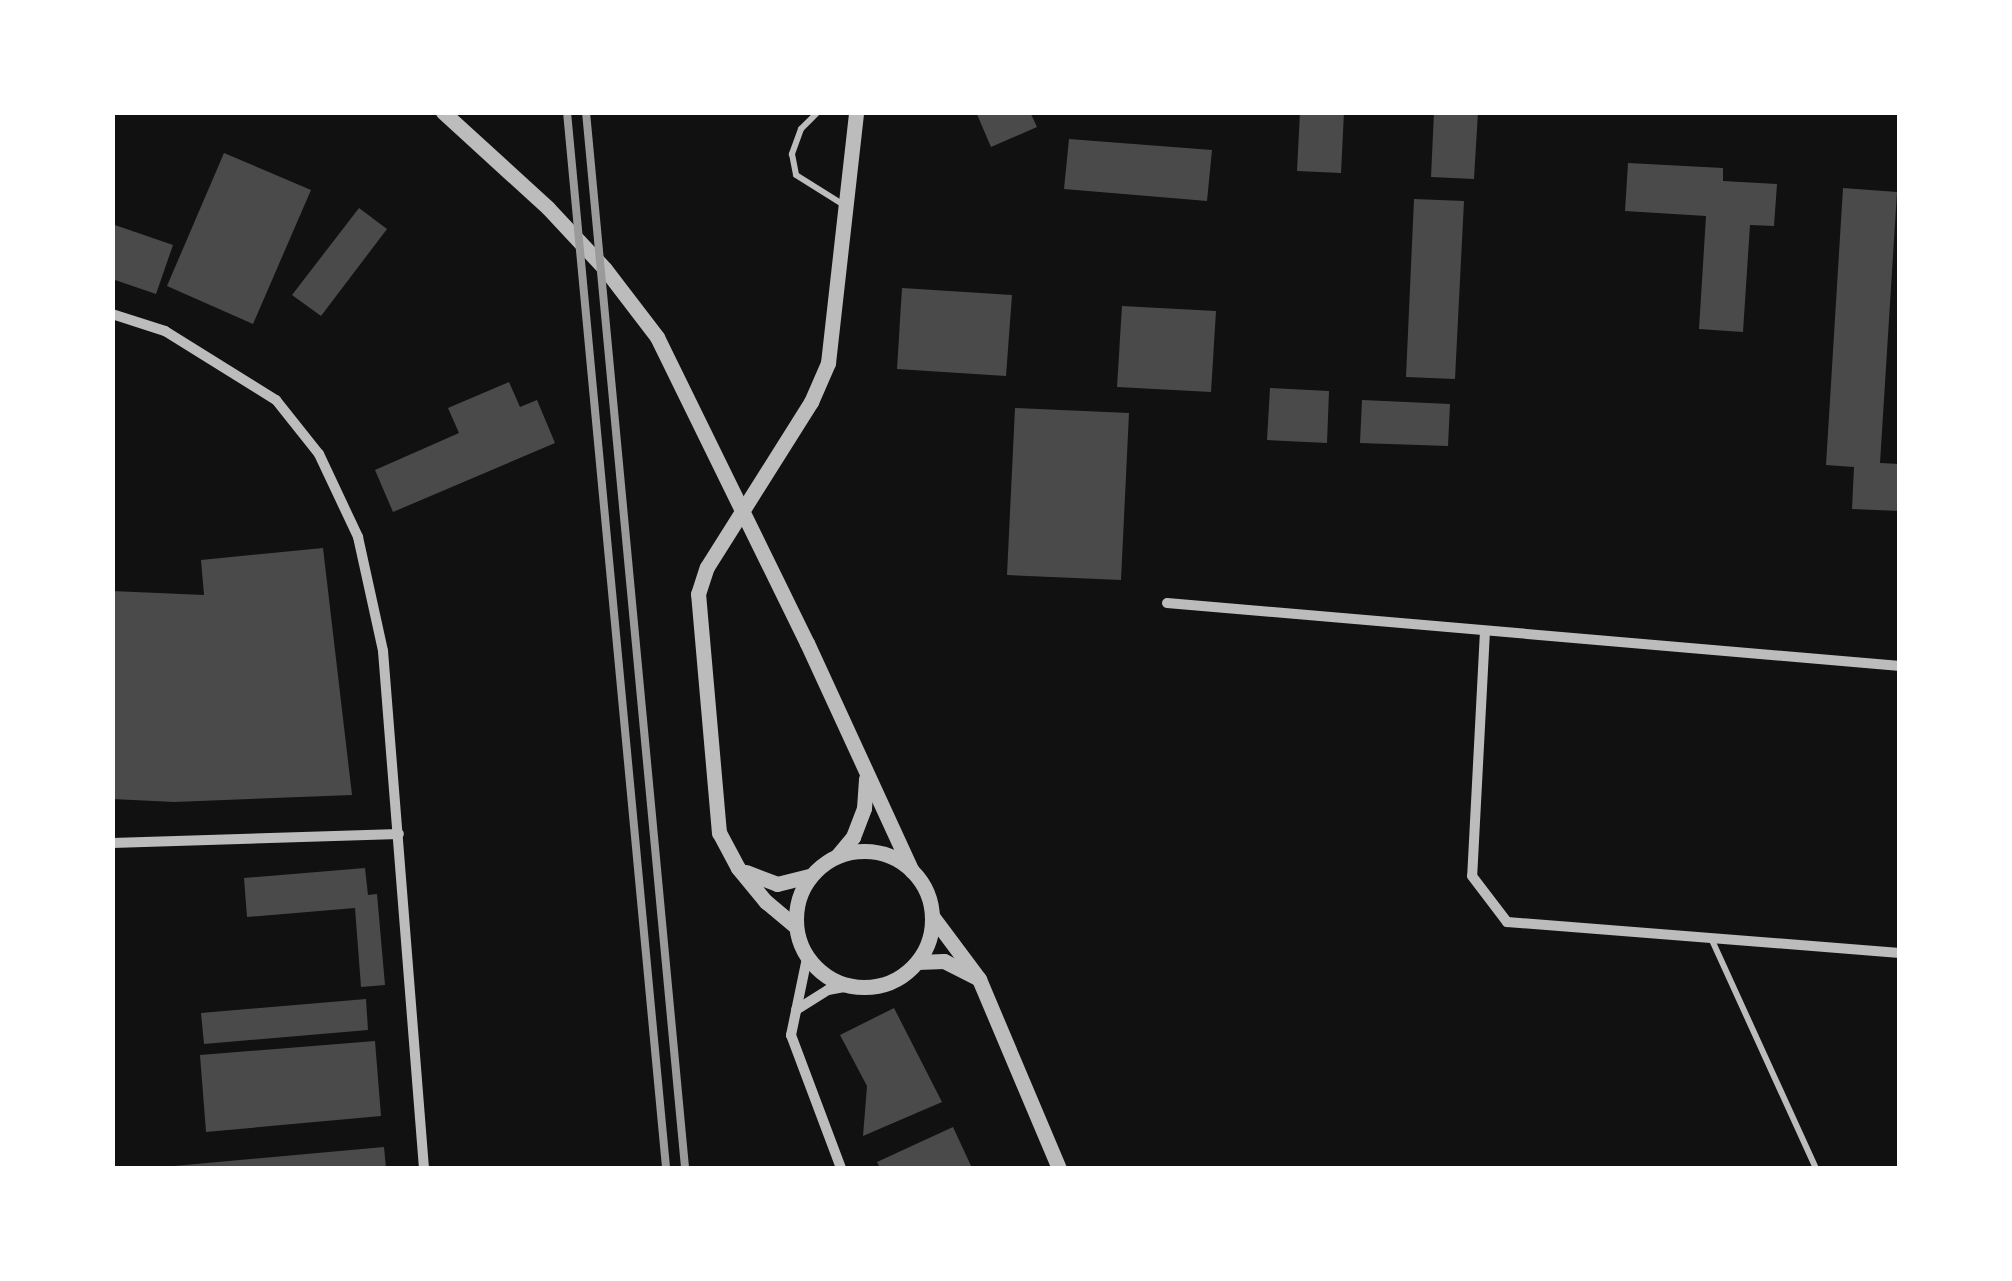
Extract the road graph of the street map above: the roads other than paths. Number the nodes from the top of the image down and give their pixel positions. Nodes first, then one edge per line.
1 (818, 112) edge
2 (856, 112) edge
3 (444, 114) edge
4 (844, 205) junction
5 (112, 314) edge
6 (1168, 604) dead end
7 (1485, 631) junction
8 (1900, 666) edge
9 (866, 774) junction
10 (398, 834) junction
11 (112, 843) edge
12 (838, 856) junction
13 (738, 868) junction
14 (912, 870) junction
15 (811, 876) junction
16 (932, 916) junction
17 (795, 926) junction
18 (1711, 938) junction
19 (1900, 953) edge
20 (807, 958) junction
21 (918, 962) junction
22 (979, 980) junction
23 (850, 986) junction
24 (792, 1014) junction
25 (424, 1168) edge
26 (841, 1168) edge
27 (1058, 1168) edge
28 (1816, 1168) edge

1 - 4 lane
2 - 4 street
3 - 9 street
4 - 13 street
5 - 10 street
6 - 7 street
7 - 8 street
7 - 18 street
9 - 12 street
9 - 14 street
10 - 11 street
10 - 25 street
12 - 14 street
12 - 15 street
13 - 15 street
13 - 17 street
14 - 16 street
15 - 17 street
16 - 21 street
16 - 22 street
17 - 20 street
18 - 19 street
18 - 28 lane
20 - 23 street
20 - 24 street
21 - 22 street
21 - 23 street
22 - 27 street
23 - 24 street
24 - 26 street

